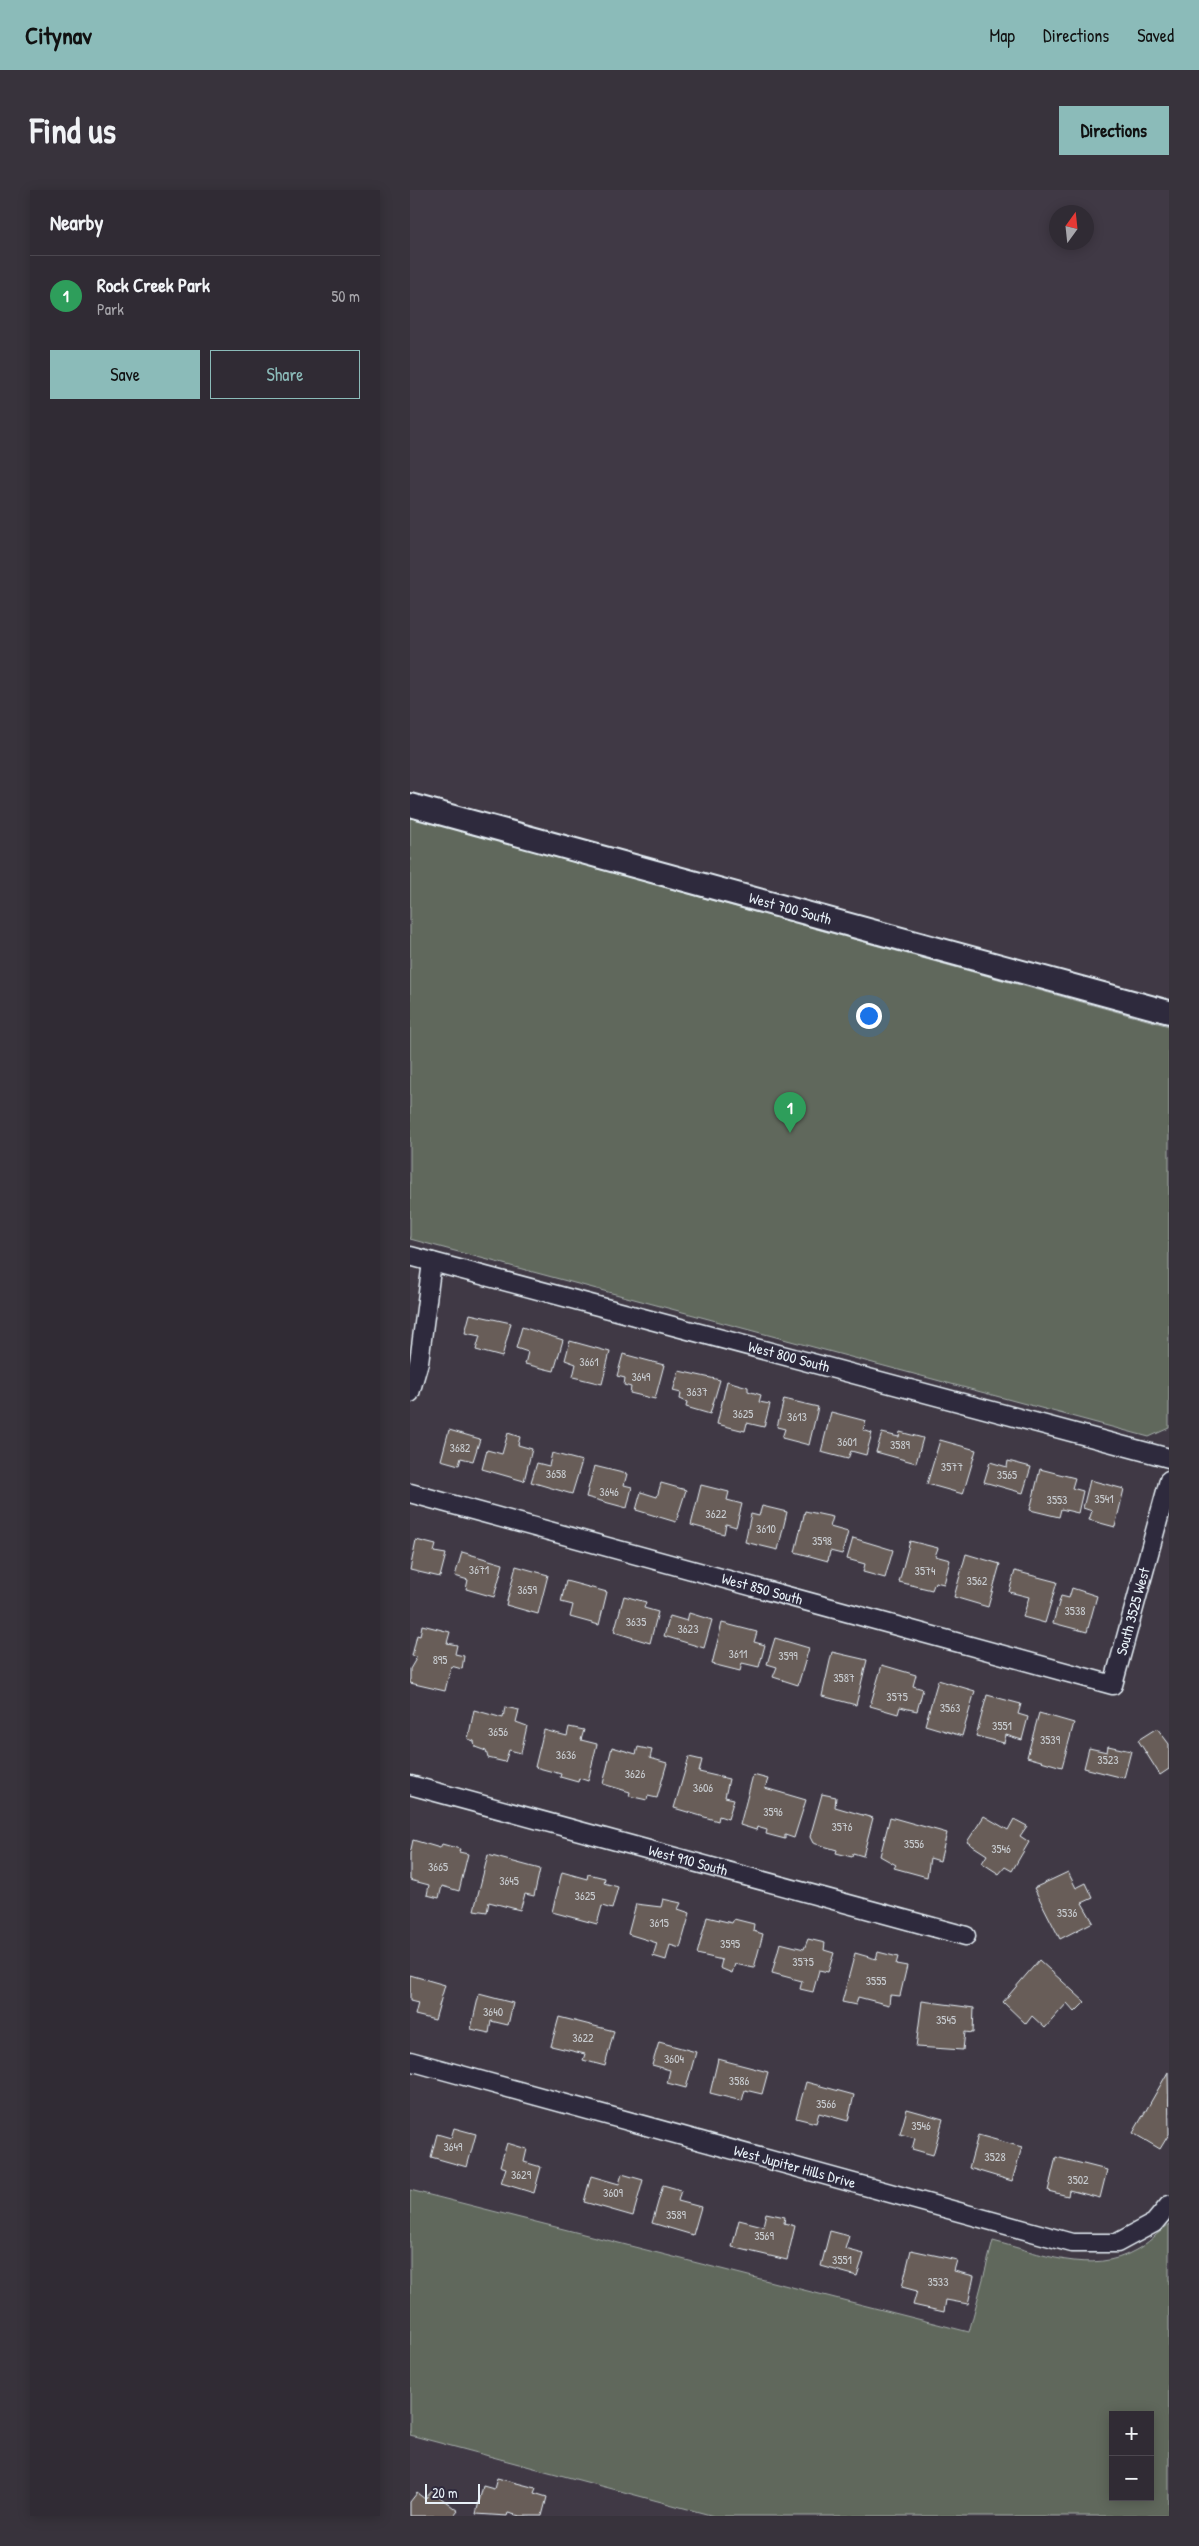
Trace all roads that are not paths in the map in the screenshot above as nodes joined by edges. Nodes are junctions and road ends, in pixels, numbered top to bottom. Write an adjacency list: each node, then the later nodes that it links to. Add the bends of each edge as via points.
1 (410, 805): 2 (street, West 700 South)
2 (1169, 1012)
3 (410, 1256): 4 (street, West 800 South)
4 (432, 1262): 5 (street, via 419,1362); 6 (street, West 800 South)
5 (410, 1393)
6 (1169, 1458)
7 (1169, 1480): 9 (street, South 3525 West)
8 (410, 1493): 9 (street, West 850 South)
9 (1113, 1685)
10 (410, 1785): 11 (street, West 910 South)
11 (966, 1936)
12 (410, 2062): 13 (street, West Jupiter Hills Drive, via 1072,2243 1117,2243 1154,2223)
13 (1169, 2205)

